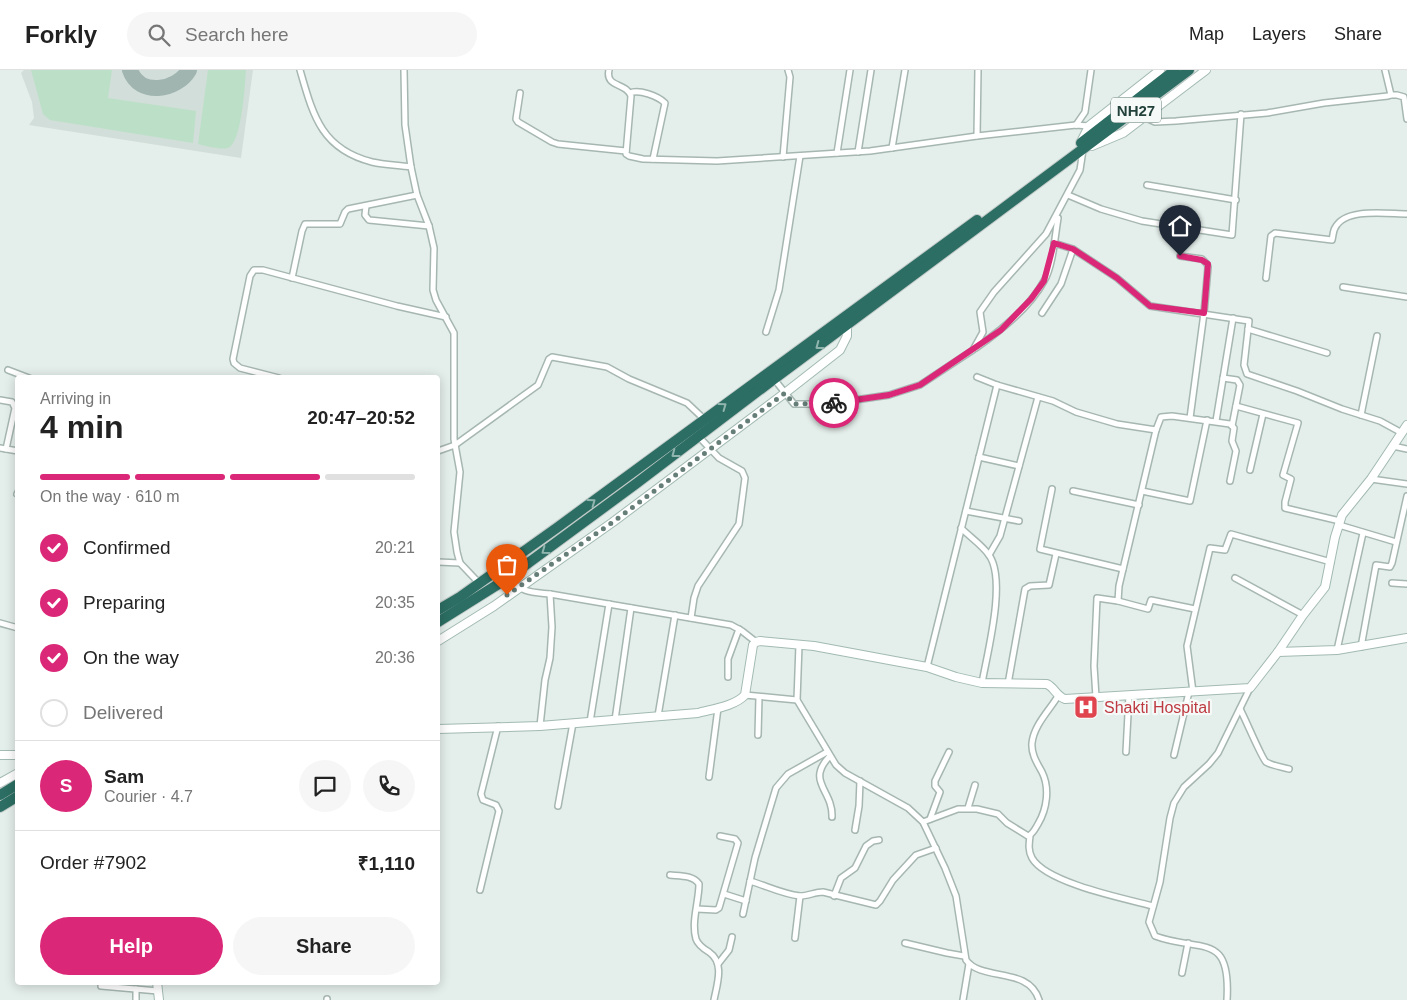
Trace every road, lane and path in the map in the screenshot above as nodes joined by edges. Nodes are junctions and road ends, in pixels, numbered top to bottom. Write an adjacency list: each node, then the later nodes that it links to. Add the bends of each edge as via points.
1 (300, 70): 32 (street, via 319,125 332,143 372,162)
2 (404, 70): 32 (street, via 404,110)
3 (609, 70): 16 (street, via 610,81)
4 (788, 70): 30 (street)
5 (850, 70): 28 (street)
6 (871, 70): 27 (street)
7 (905, 70): 25 (street)
8 (978, 70): 23 (street)
9 (1091, 70): 21 (street, via 1085,112)
10 (1160, 70): 22 (street)
11 (1175, 70): 24 (highway, NH27)
12 (1189, 70): 24 (highway, NH27)
13 (1206, 70): 19 (street)
14 (1386, 70): 17 (street)
15 (520, 93): 26 (street, via 516,119 552,142)
16 (630, 93): 26 (street); 31 (street, via 638,91 665,103)
17 (1391, 95): 18 (street); 20 (street, via 1404,97)
18 (1241, 114): 19 (street, via 1155,122); 36 (street)
19 (1144, 117): 24 (street, via 1123,133)
20 (1407, 119)
21 (1076, 125): 22 (street); 23 (street)
22 (1089, 126): 24 (street)
23 (977, 136): 25 (street)
24 (1081, 146): 35 (street, via 1080,170); 52 (highway, NH27); 72 (highway, NH27, one-way to 24)
25 (892, 148): 27 (street)
26 (626, 151): 31 (street, via 629,156)
27 (858, 152): 28 (street)
28 (837, 153): 29 (street)
29 (800, 156): 30 (street); 54 (street, via 778,290)
30 (783, 157): 31 (street, via 717,161)
31 (653, 159)
32 (411, 167): 34 (street)
33 (1147, 185): 36 (street)
34 (417, 195): 37 (street); 40 (street)
35 (1068, 195): 36 (street, via 1142,221 1232,235); 38 (street)
36 (1236, 200)
37 (366, 206): 40 (street, via 365,215 369,220); 44 (street, via 345,212 340,224 305,224)
38 (1058, 214): 41 (street); 56 (street, via 1046,234 980,312 983,332)
39 (1407, 214): 45 (street, via 1356,213 1342,219 1335,227 1332,240 1275,233 1271,236)
40 (429, 226): 50 (street, via 434,248 433,290)
41 (1054, 243): 42 (street); 56 (street, via 1044,281 1031,299 1001,330)
42 (1073, 249): 48 (street, via 1061,284); 49 (street, via 1117,278 1150,306)
43 (1180, 256): 49 (street, via 1208,264)
44 (292, 278): 50 (street); 60 (street, via 257,269 251,272 233,359 236,366)
45 (1266, 278)
46 (1343, 287): 47 (street)
47 (1407, 297)
48 (1042, 313)
49 (1204, 313): 51 (street); 71 (street)
50 (446, 317): 80 (street, via 454,332)
51 (1233, 318): 53 (street, via 1249,320); 62 (street)
52 (847, 325): 63 (highway, NH27, one-way to 63); 65 (street, via 847,336 840,350)
53 (1248, 329): 57 (street); 70 (street, via 1244,365 1247,374)
54 (766, 332)
55 (1377, 336): 70 (street)
56 (973, 350): 65 (street, via 920,385 889,395 828,404 794,404)
57 (1326, 353)
58 (8, 370): 59 (street)
59 (21, 375)
60 (268, 375)
61 (977, 377): 64 (street)
62 (1223, 378): 68 (street, via 1237,380 1240,385); 74 (street)
63 (774, 379): 65 (street); 79 (highway, NH27)
64 (997, 385): 66 (street); 86 (street)
65 (785, 393): 83 (street)
66 (1038, 397): 77 (street, via 1117,424); 87 (street)
67 (0, 400): 82 (street, via 12,402 15,408)
68 (1236, 406): 69 (street); 76 (street)
69 (1263, 414): 88 (street); 100 (street, via 1298,423 1283,475 1291,479 1285,508)
70 (1361, 415): 78 (street)
71 (1190, 418): 73 (street); 77 (street, via 1160,417)
72 (704, 419): 80 (street, via 687,403 607,367 552,357 538,385); 112 (highway, NH27, one-way to 72)
73 (1207, 420): 74 (street); 93 (street, via 1190,501)
74 (1216, 421): 76 (street)
75 (1407, 425): 78 (street)
76 (1232, 426): 90 (street, via 1236,451)
77 (1156, 430): 93 (street)
78 (1402, 433): 81 (street)
79 (699, 436): 83 (street); 110 (highway, NH27, one-way to 110)
80 (455, 446): 85 (street); 108 (street, via 460,472 454,532)
81 (1394, 446): 84 (street); 89 (street)
82 (3, 448)
83 (711, 449): 115 (street); 125 (street, via 719,458 742,471 745,478 739,524 698,586)
84 (1407, 449)
85 (440, 450)
86 (979, 457): 87 (street); 97 (street)
87 (1019, 466): 98 (street)
88 (1250, 470)
89 (1371, 479): 91 (street); 100 (street)
90 (1230, 481)
91 (1407, 484)
92 (1052, 489): 104 (street, via 1040,549)
93 (1142, 491): 96 (street)
94 (1073, 492): 96 (street)
95 (1407, 496): 103 (street)
96 (1139, 504): 109 (street)
97 (966, 511): 98 (street); 101 (street)
98 (1005, 519): 99 (street); 105 (street)
99 (1020, 522)
100 (1339, 523): 102 (street); 107 (street)
101 (961, 528): 105 (street); 137 (street)
102 (1364, 533): 103 (street); 135 (street)
103 (1396, 542): 134 (street, via 1390,567 1376,565)
104 (1056, 554): 109 (street); 140 (street, via 1049,585 1026,589)
105 (989, 555): 139 (street, via 994,564 996,601)
106 (440, 562): 108 (street)
107 (1331, 562): 121 (street, via 1231,534 1225,550 1210,548); 124 (street, via 1326,587)
108 (460, 563): 112 (street)
109 (1123, 569): 118 (street)
110 (508, 578): 115 (street); 116 (highway, NH27)
111 (1235, 578): 124 (street)
112 (480, 583): 116 (street); 122 (highway, NH27)
113 (1392, 583): 114 (street)
114 (1407, 584)
115 (518, 588): 117 (street); 131 (street)
116 (488, 591): 126 (highway, NH27)
117 (550, 594): 119 (street); 156 (street, via 552,635)
118 (1118, 601): 121 (street, via 1148,609 1151,600); 147 (street, via 1097,598)
119 (609, 604): 120 (street); 153 (street)
120 (631, 608): 123 (street); 152 (street)
121 (1195, 608): 142 (street, via 1187,646)
122 (440, 609)
123 (675, 615): 125 (street); 151 (street)
124 (1303, 615): 136 (street)
125 (691, 618): 129 (street)
126 (440, 621)
127 (0, 623): 128 (street)
128 (15, 628)
129 (739, 629): 132 (street); 138 (street, via 728,659)
130 (1407, 638): 134 (street)
131 (440, 640)
132 (756, 642): 133 (street); 143 (street, via 752,648)
133 (799, 645): 137 (street); 148 (street)
134 (1361, 646): 135 (street)
135 (1337, 650): 136 (street)
136 (1278, 652): 141 (street)
137 (927, 667): 139 (street)
138 (728, 677)
139 (982, 683): 140 (street)
140 (1008, 684): 145 (street, via 1047,684)
141 (1250, 688): 142 (street); 150 (street)
142 (1191, 692): 144 (street); 164 (street)
143 (745, 695): 146 (street); 149 (street)
144 (1130, 695): 147 (street); 160 (street)
145 (1058, 696): 147 (street, via 1065,699); 182 (street, via 1033,738 1032,749 1045,779 1047,798 1040,820)
146 (759, 697): 148 (street); 158 (street)
147 (1096, 697)
148 (797, 700): 163 (street)
149 (718, 708): 151 (street); 167 (street)
150 (1240, 709): 165 (street, via 1261,757); 192 (street, via 1214,759 1184,787 1174,803)
151 (658, 716): 152 (street)
152 (615, 720): 153 (street)
153 (590, 722): 154 (street)
154 (573, 723): 156 (street); 174 (street)
155 (498, 726): 156 (street); 157 (street); 187 (street, via 480,794 499,811)
156 (540, 726)
157 (440, 729)
158 (758, 735)
159 (949, 752): 178 (street, via 935,781 940,792)
160 (1126, 752)
161 (0, 755): 162 (street)
162 (15, 755)
163 (828, 755): 168 (street, via 840,769); 177 (street, via 819,779 831,805); 186 (street, via 788,774 776,788)
164 (1174, 755)
165 (1289, 769)
166 (15, 775): 169 (street)
167 (709, 777)
168 (860, 781): 179 (street, via 908,808); 180 (street)
169 (0, 784)
170 (975, 785): 176 (street)
171 (15, 786): 172 (highway)
172 (0, 795)
173 (15, 798): 175 (highway)
174 (558, 806)
175 (0, 807)
176 (968, 808): 178 (street); 182 (street, via 998,814 1006,823)
177 (832, 817)
178 (930, 819): 179 (street)
179 (923, 822): 184 (street)
180 (855, 830)
181 (720, 836): 188 (street, via 735,839 738,843)
182 (1030, 836): 192 (street, via 1030,852 1042,869 1068,882)
183 (879, 840): 190 (street, via 866,846 855,868 842,878)
184 (936, 848): 190 (street, via 916,855 893,880 879,904); 199 (street, via 956,896)
185 (670, 875): 193 (street, via 698,881)
186 (750, 881): 189 (street); 191 (street)
187 (480, 890)
188 (724, 894): 191 (street); 193 (street, via 718,910)
189 (800, 896): 190 (street, via 816,892); 196 (street)
190 (834, 896)
191 (746, 901): 194 (street)
192 (1153, 906): 198 (street, via 1149,922 1153,934)
193 (697, 909): 200 (street, via 696,938)
194 (743, 914)
195 (732, 937): 200 (street, via 729,950)
196 (795, 938)
197 (905, 943): 199 (street)
198 (1188, 943): 202 (street); 211 (street, via 1216,951 1222,956)
199 (964, 956): 201 (street)
200 (718, 964): 208 (street)
201 (968, 964): 209 (street); 210 (street, via 1026,982 1032,986)
202 (1182, 973)
203 (102, 986): 205 (street)
204 (158, 987): 205 (street); 207 (street)
205 (136, 989): 206 (street)
206 (136, 1000)
207 (159, 1000)
208 (714, 1000)
209 (963, 1000)
210 (1039, 1000)
211 (1227, 1000)

